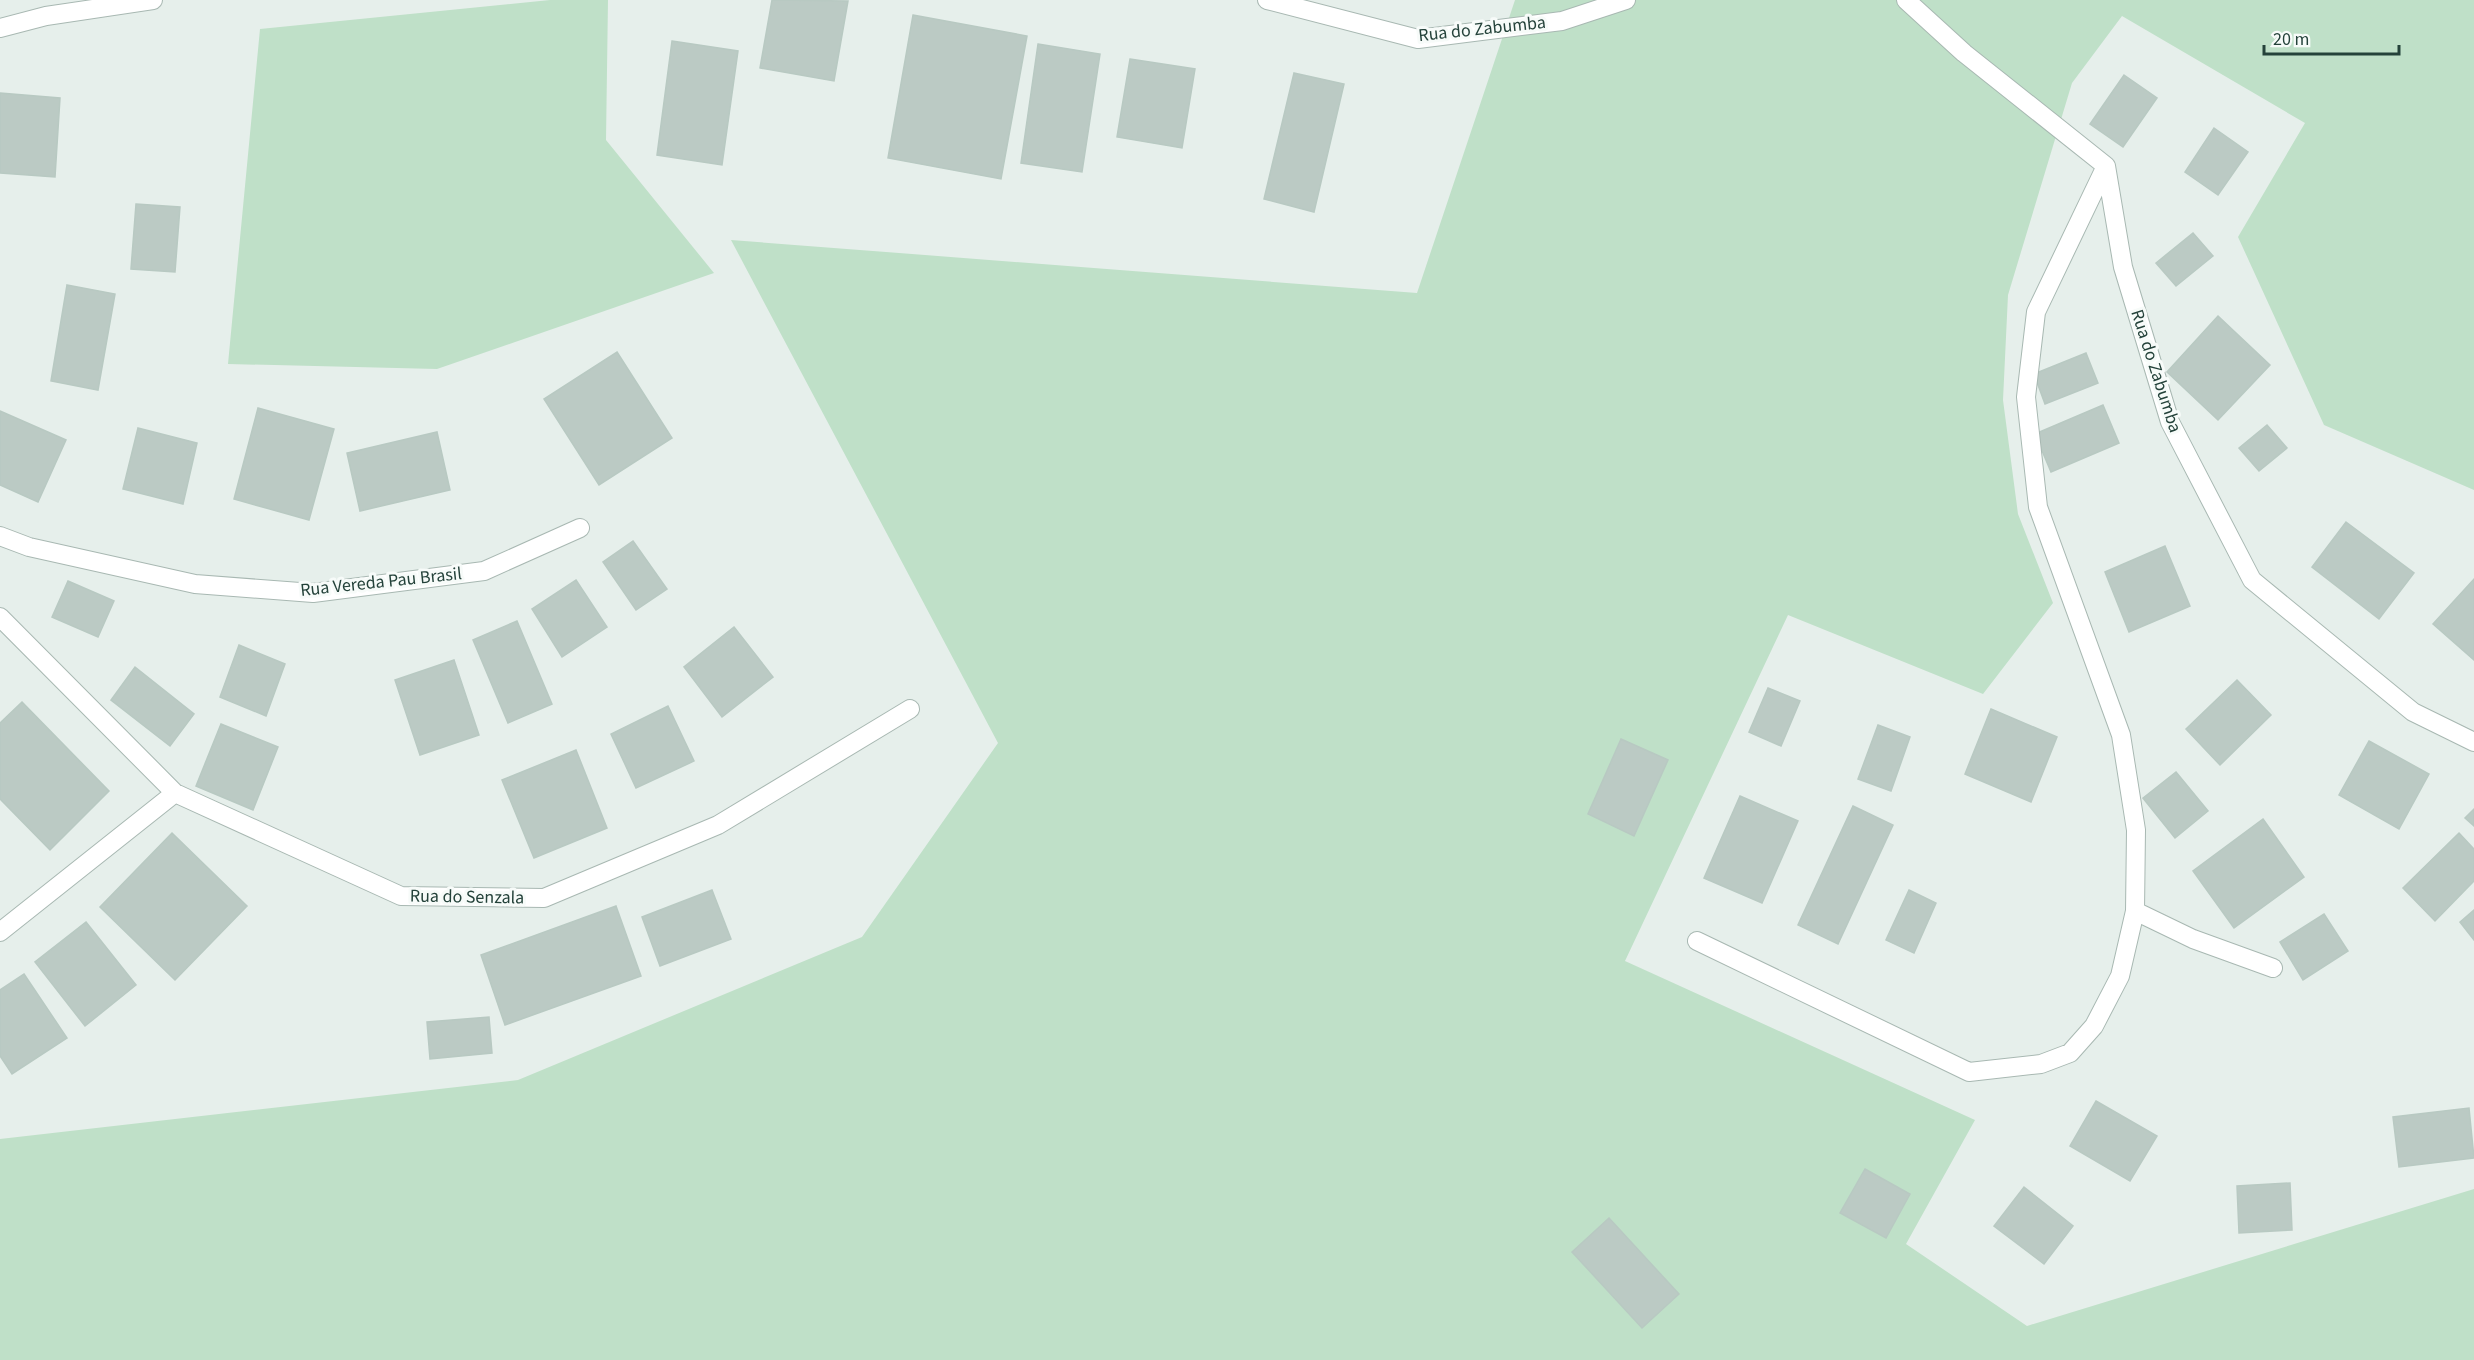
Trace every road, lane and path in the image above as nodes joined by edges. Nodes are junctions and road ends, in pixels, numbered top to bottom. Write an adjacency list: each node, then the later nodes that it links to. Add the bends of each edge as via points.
1 (153, 0): 5 (street, via 46,16)
2 (1267, 0): 3 (street, Rua do Zabumba, via 1418,39 1562,21)
3 (1626, 0)
4 (1906, 0): 6 (street, via 1964,53)
5 (0, 28)
6 (2106, 166): 11 (street, Rua do Zabumba, via 2123,267 2170,422 2252,580 2413,712); 13 (street, via 2036,312 2026,397 2038,507 2121,735 2136,830)
7 (580, 528): 8 (street, Rua Vereda Pau Brasil, via 484,571 313,593 195,584 28,547)
8 (0, 536)
9 (0, 617): 12 (street, Rua do Senzala)
10 (910, 709): 12 (street, Rua do Senzala, via 718,825 544,898 401,896)
11 (2474, 742)
12 (175, 793): 14 (street)
13 (2135, 911): 15 (street, via 2120,976 2094,1026 2070,1053 2041,1064 1969,1072); 16 (street, via 2193,939)
14 (0, 932)
15 (1697, 941)
16 (2273, 968)

